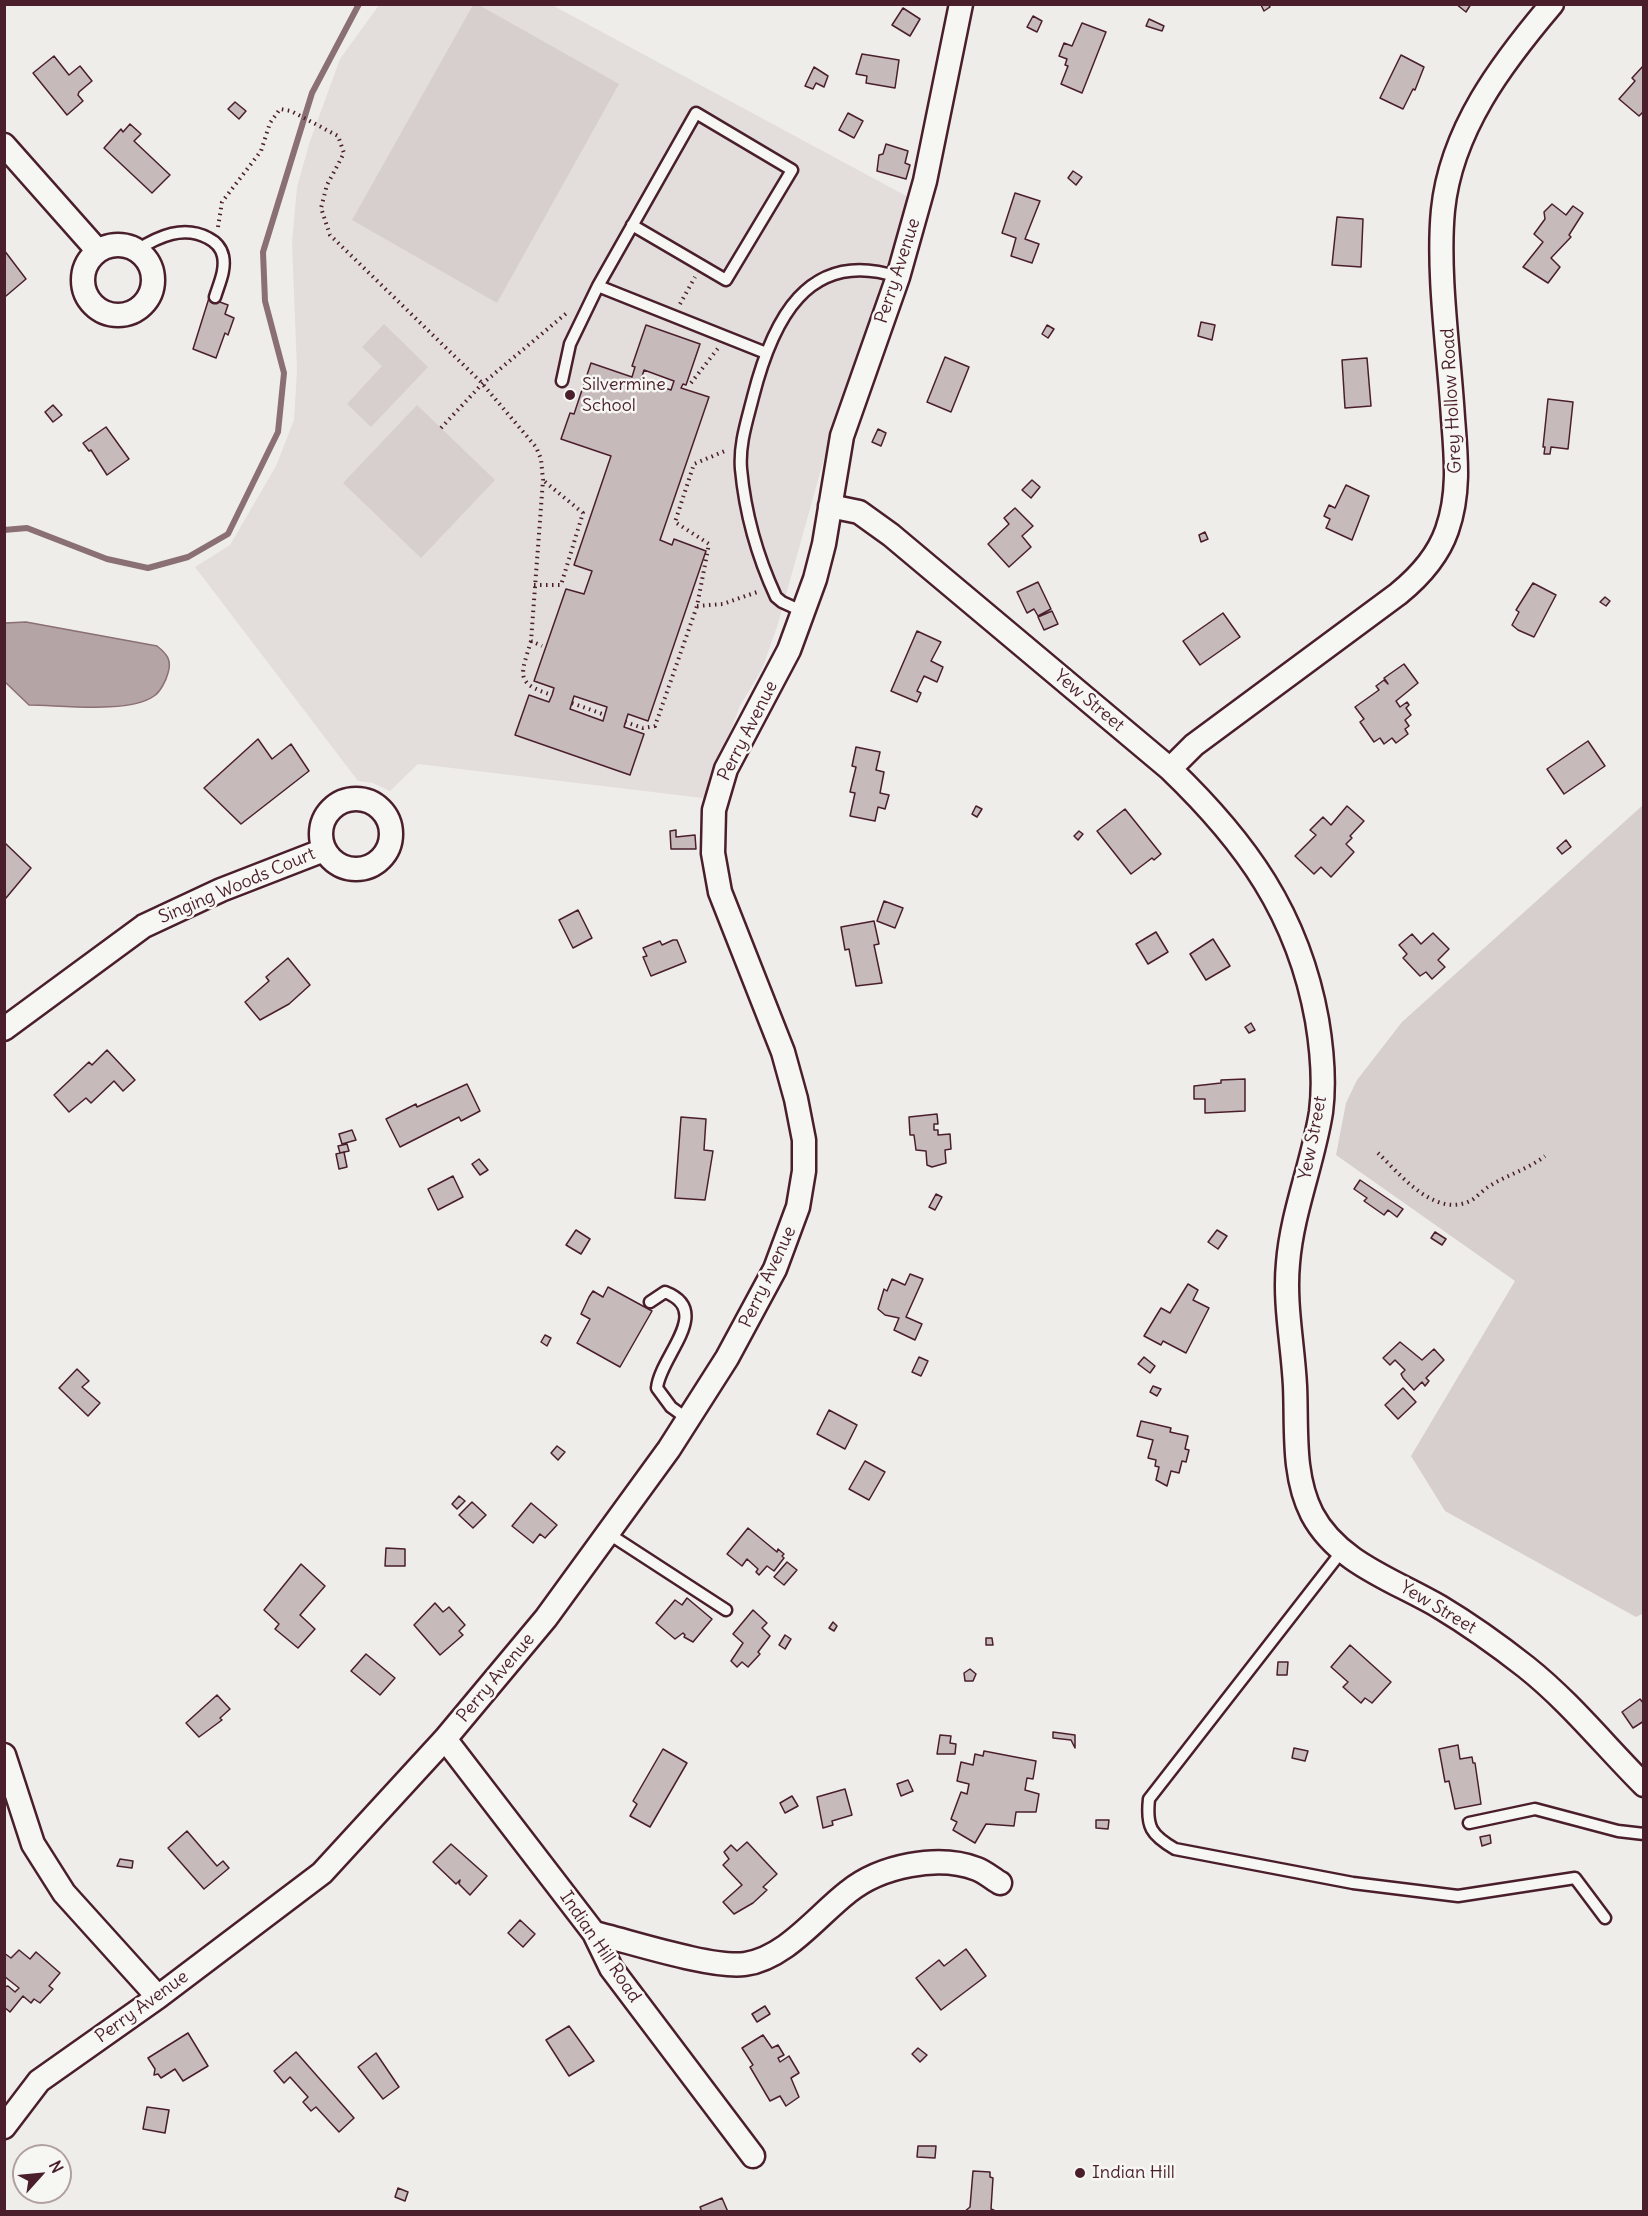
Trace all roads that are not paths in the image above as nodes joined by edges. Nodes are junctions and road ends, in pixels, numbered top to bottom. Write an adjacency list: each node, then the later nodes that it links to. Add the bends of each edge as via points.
1 (961, 4): 7 (street, Perry Avenue, via 936,133)
2 (1552, 4): 14 (street, Grey Hollow Road, via 1494,78 1460,146 1448,185 1443,209 1443,274 1457,478 1447,530 1437,552 1398,594 1194,746)
3 (4, 145): 6 (street)
4 (632, 225): 4 (lane, via 726,280 792,170 696,113); 8 (lane)
5 (137, 250): 6 (street, via 117,244); 6 (street, via 146,258 154,280 145,303 125,315 102,311 86,294 84,270); 9 (lane, via 157,238 177,233 193,233 215,242 224,256 224,270)
6 (98, 251)
7 (898, 277): 10 (lane, via 854,269 819,280 790,309); 12 (street, Perry Avenue, via 842,436)
8 (598, 286): 10 (lane); 11 (lane, via 570,344)
9 (215, 297)
10 (766, 353): 13 (lane, via 741,444 745,497 770,585 782,602)
11 (562, 381)
12 (830, 506): 13 (street, Perry Avenue, via 825,544); 14 (street, Yew Street, via 859,512 891,535)
13 (804, 612): 18 (street, Perry Avenue, via 780,668 726,770 717,796 712,838 720,892 776,1032 792,1083 804,1140 803,1183 795,1219 776,1269)
14 (1170, 769): 20 (street, Yew Street, via 1212,812 1263,876 1293,932 1310,986 1322,1057 1322,1093 1289,1250 1287,1291 1300,1476 1312,1514)
15 (324, 850): 16 (street, Singing Woods Court, via 221,890 144,926)
16 (4, 1029)
17 (650, 1302): 18 (lane, via 665,1292 682,1301 686,1311 683,1331 660,1372 657,1388 671,1407)
18 (689, 1420): 19 (street, Perry Avenue)
19 (609, 1534): 21 (lane); 22 (street, Perry Avenue, via 546,1618)
20 (1342, 1551): 24 (street, Yew Street, via 1456,1617 1516,1659 1571,1707); 28 (lane, via 1149,1799 1147,1819 1157,1838 1175,1849 1353,1883 1458,1896 1575,1878)
21 (726, 1610)
22 (445, 1739): 29 (street, Indian Hill Road); 30 (street, Perry Avenue, via 322,1873)
23 (4, 1755): 30 (street, via 33,1844 64,1893)
24 (1644, 1785)
25 (1469, 1823): 26 (lane, via 1535,1809)
26 (1644, 1834)
27 (1000, 1884): 29 (street, via 978,1869 947,1862 916,1863 849,1890 773,1954 745,1964 719,1964)
28 (1605, 1918)
29 (594, 1933): 32 (street, Indian Hill Road, via 611,1968)
30 (158, 1996): 31 (street, Perry Avenue, via 39,2081)
31 (4, 2127)
32 (753, 2156)

